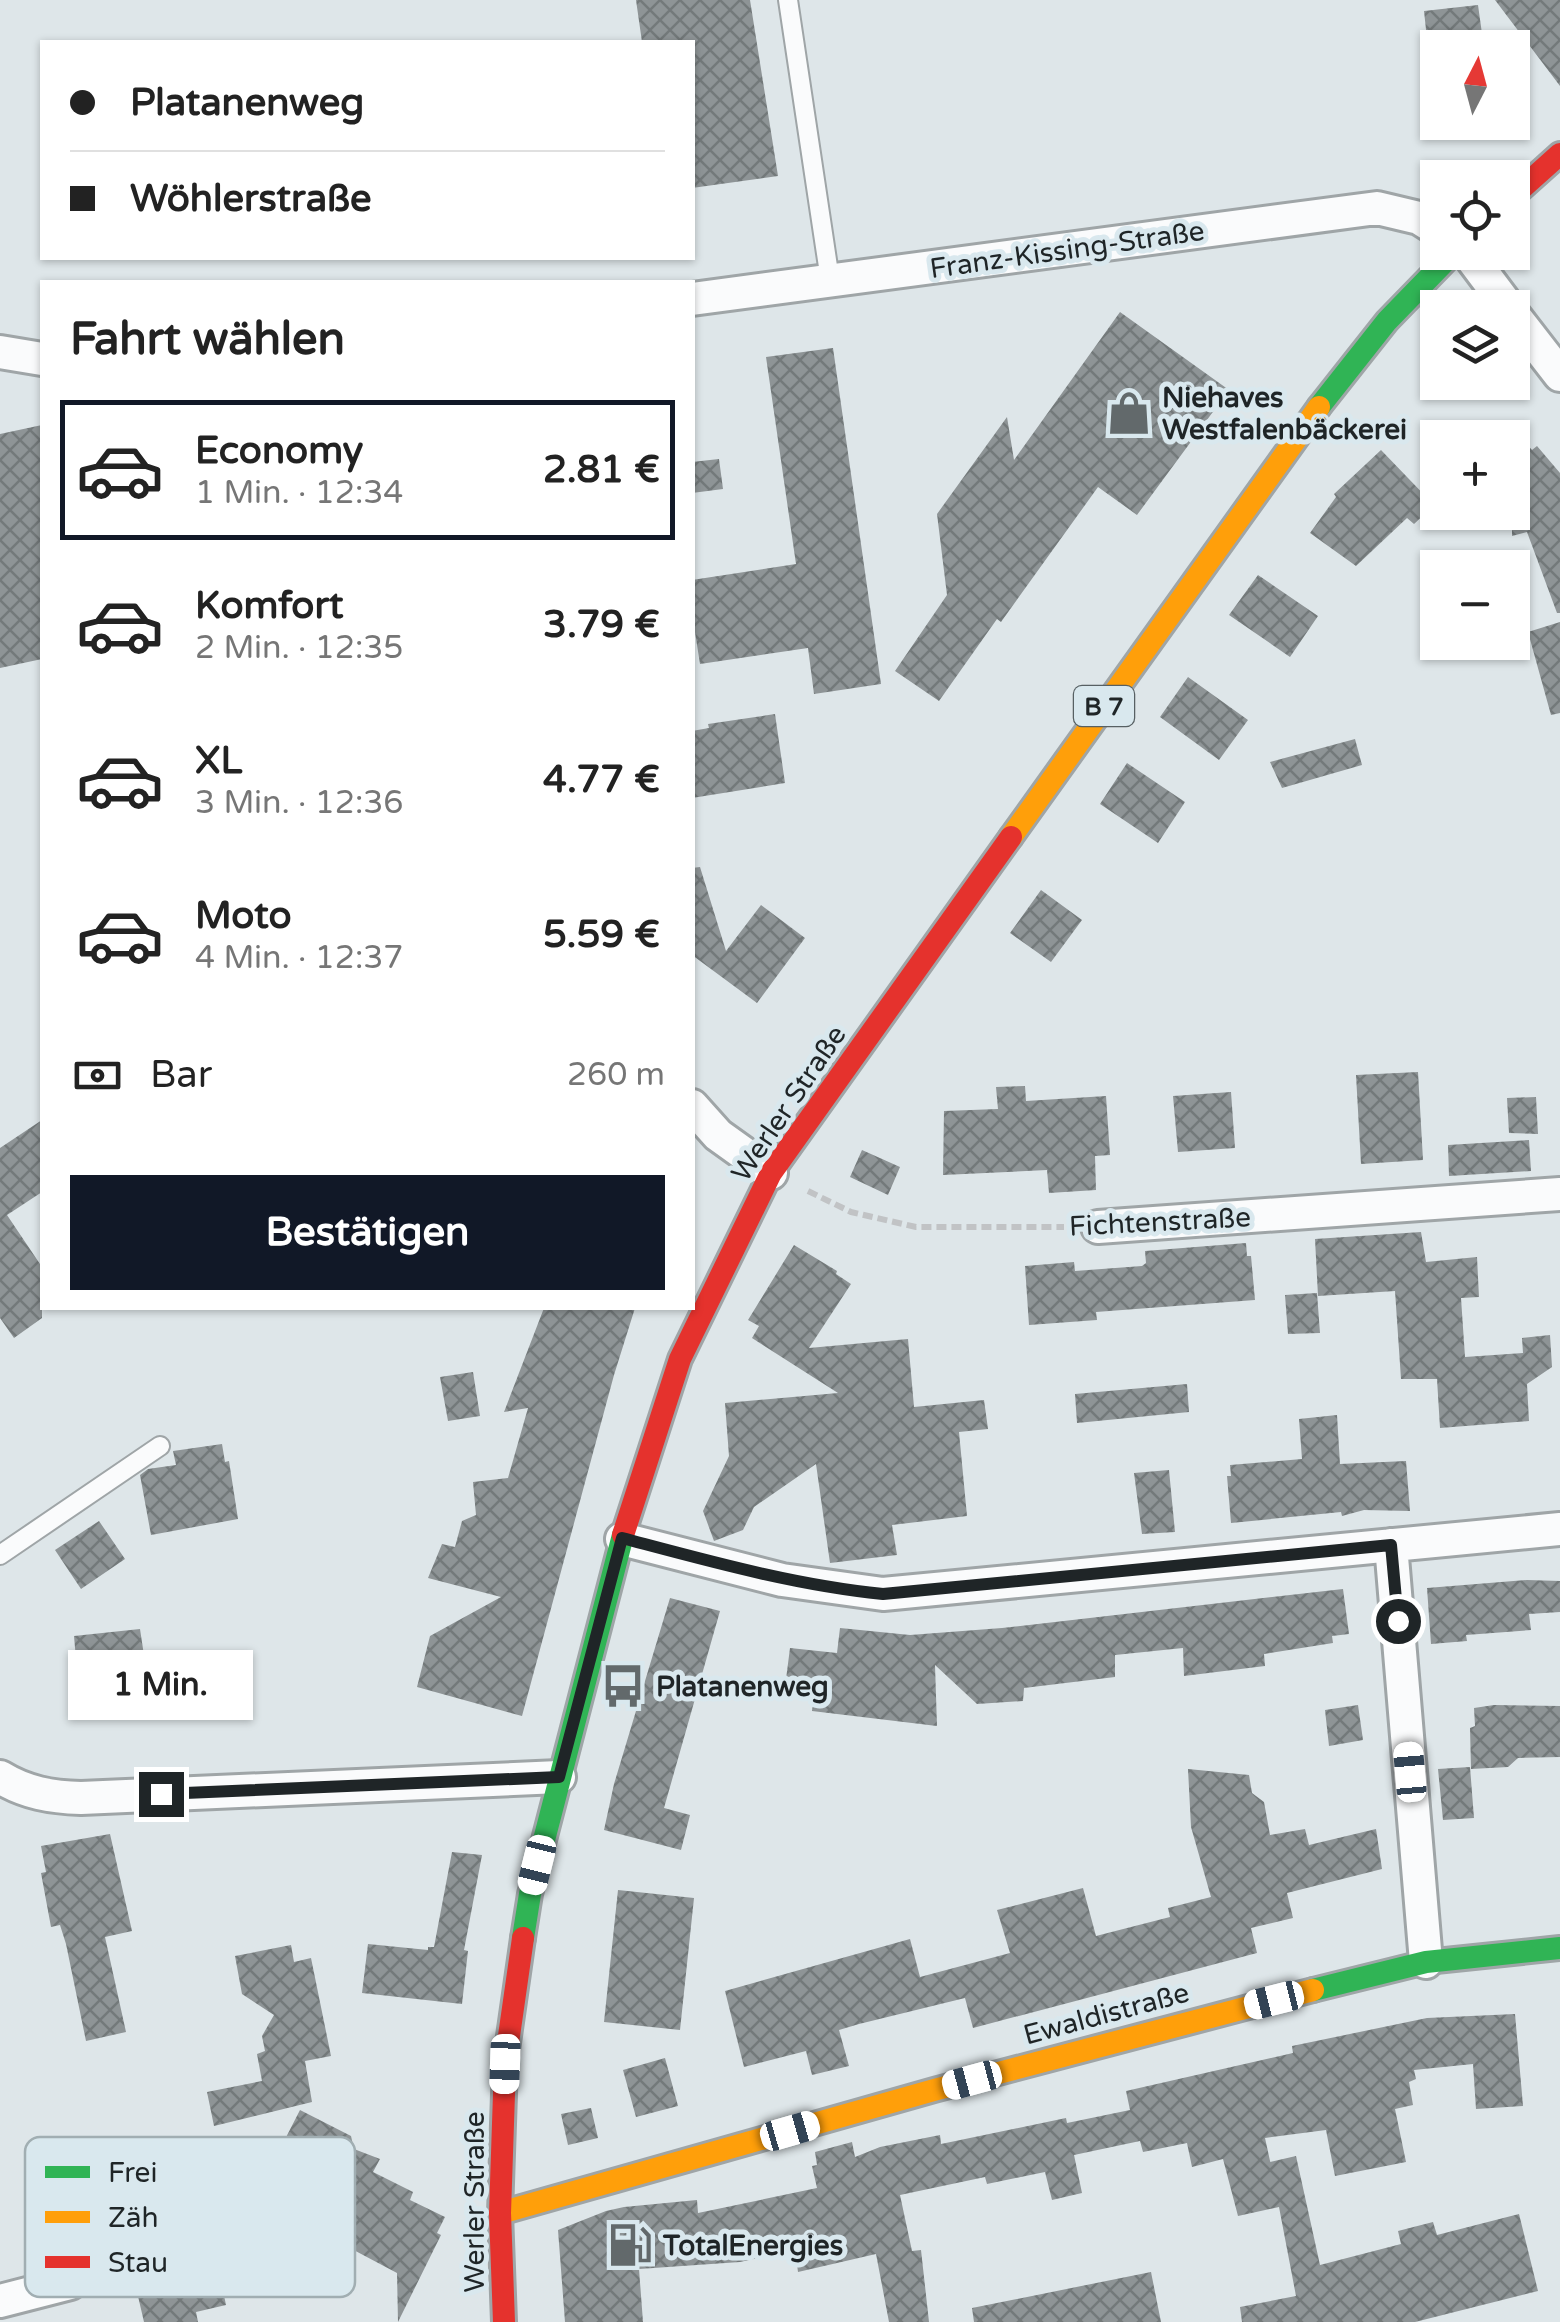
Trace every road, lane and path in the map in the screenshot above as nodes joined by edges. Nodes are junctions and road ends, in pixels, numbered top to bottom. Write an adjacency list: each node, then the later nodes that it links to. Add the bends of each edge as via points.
1 (788, 0): 6 (lane)
2 (1560, 154): 3 (main road)
3 (1530, 182)
4 (1420, 219): 6 (street, Franz-Kissing-Straße, via 1377,208)
5 (1437, 270): 13 (main road, Werler Straße / B 7, via 1305,425)
6 (830, 280): 7 (street, Franz-Kissing-Straße)
7 (695, 299)
8 (1530, 336): 11 (street)
9 (0, 352): 10 (street)
10 (40, 360)
11 (1560, 375)
12 (695, 1109): 13 (street)
13 (771, 1173): 15 (path, Fichtenstraße, via 851,1212 916,1227); 18 (main road, Werler Straße / B 7, via 680,1359)
14 (1560, 1194): 15 (street, Fichtenstraße)
15 (1098, 1227)
16 (160, 1446): 20 (lane)
17 (1560, 1529): 19 (street)
18 (622, 1538): 19 (street, via 782,1580 883,1594); 21 (main road, Werler Straße / B 7)
19 (1391, 1545): 24 (street)
20 (0, 1555)
21 (559, 1777): 22 (street, via 81,1798 22,1790); 25 (main road, Werler Straße / B 7, via 516,1972)
22 (0, 1778)
23 (1560, 1948): 24 (main road, Ewaldistraße)
24 (1426, 1962): 25 (main road, Ewaldistraße, via 934,2090)
25 (500, 2214): 28 (main road, Werler Straße / B 7)
26 (25, 2295): 27 (street)
27 (0, 2302)
28 (504, 2322)

